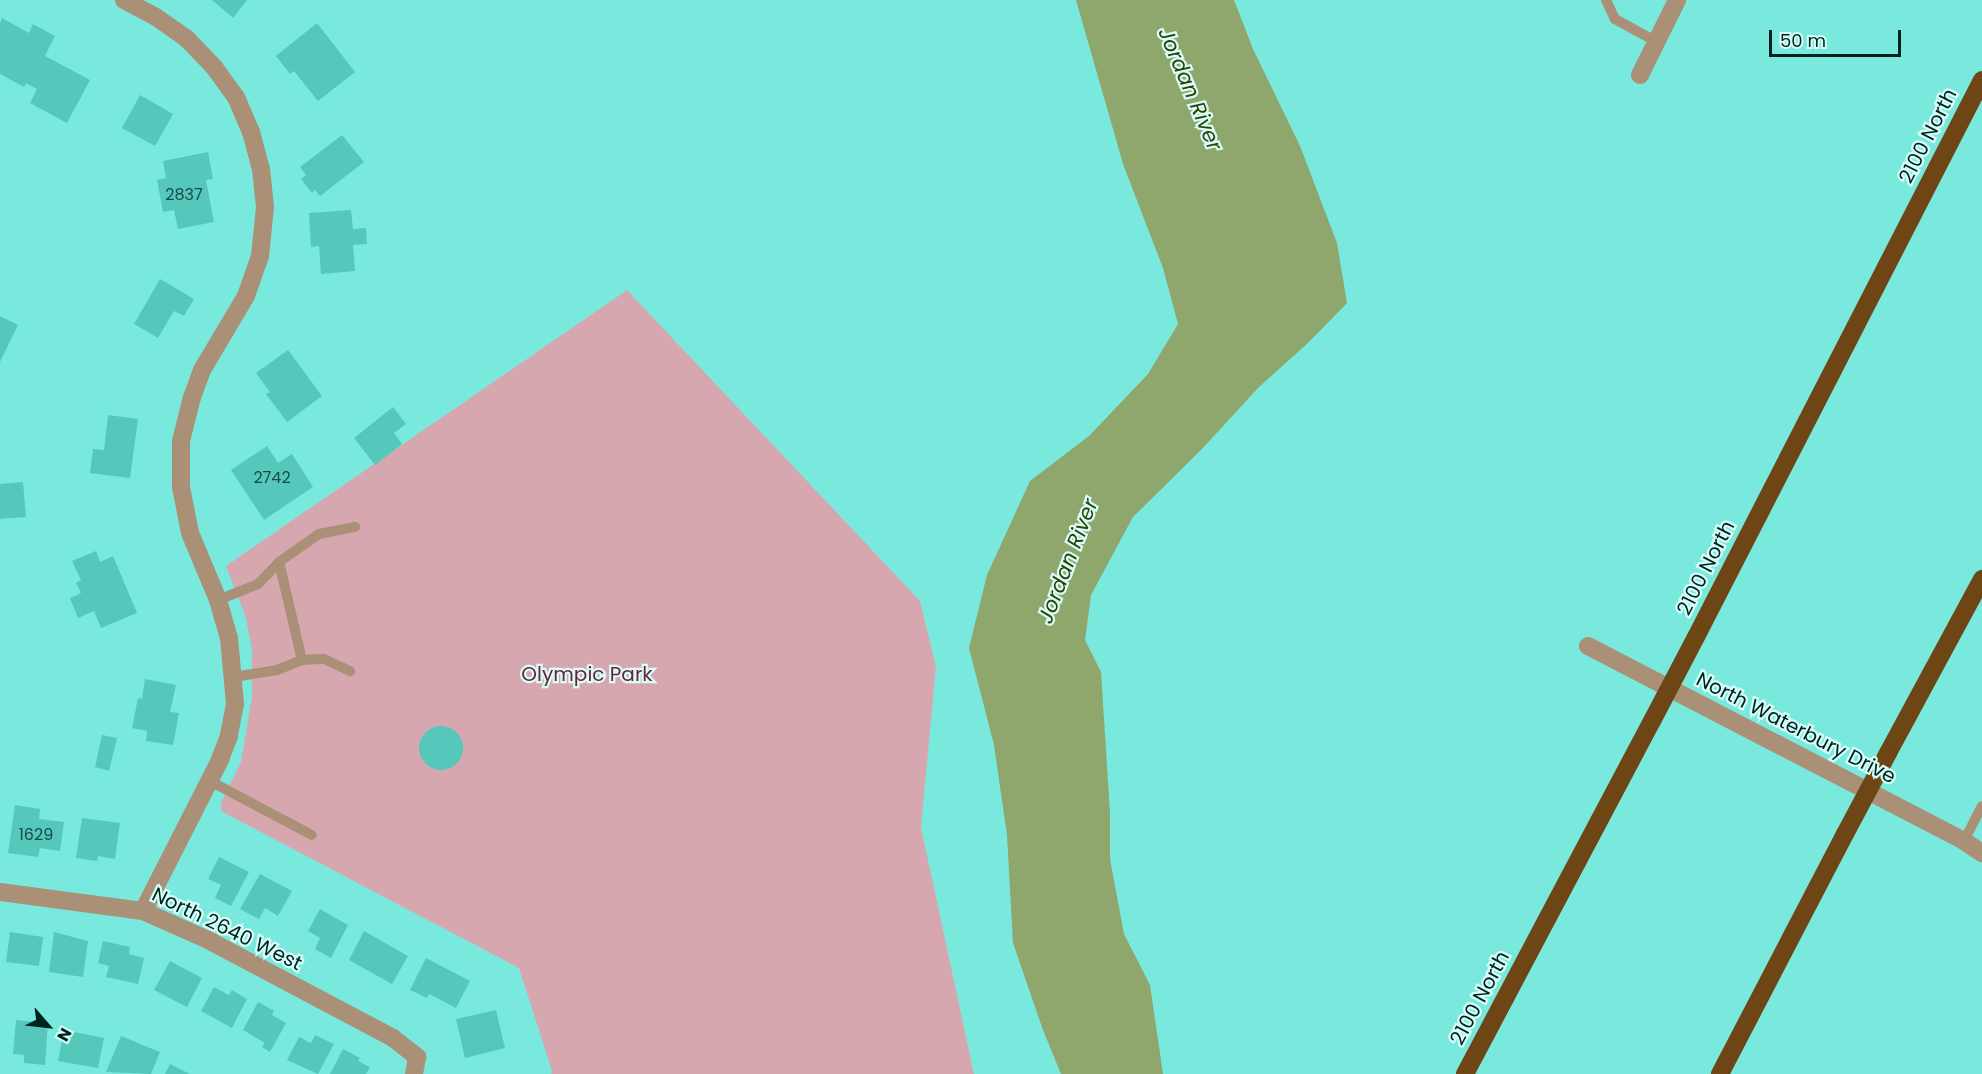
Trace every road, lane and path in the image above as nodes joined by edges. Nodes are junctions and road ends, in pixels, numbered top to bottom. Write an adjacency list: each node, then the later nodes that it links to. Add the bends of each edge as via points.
1 (124, 0): 10 (street, via 187,39 214,67 236,97 261,168 265,207 260,256 246,296 202,370 181,441 181,488 190,533)
2 (1606, 0): 4 (lane, via 1615,19)
3 (1677, 0): 4 (street)
4 (1655, 41): 5 (street)
5 (1640, 75)
6 (1982, 80): 23 (highway, 2100 North, bridge, via 1696,637)
7 (355, 527): 8 (lane, via 319,534)
8 (279, 562): 10 (lane, via 258,584); 12 (lane)
9 (1982, 579): 24 (highway, bridge)
10 (218, 600): 14 (street, via 229,638)
11 (1588, 646): 18 (street, North Waterbury Drive)
12 (302, 660): 13 (lane, via 324,659); 14 (lane, via 277,670)
13 (350, 671)
14 (234, 677): 15 (street, via 235,704 229,736)
15 (210, 781): 17 (lane); 21 (street)
16 (1982, 806): 18 (lane)
17 (312, 835)
18 (1964, 841): 19 (street, North Waterbury Drive)
19 (1982, 853)
20 (0, 892): 21 (street, North 2640 West)
21 (143, 911): 22 (street, North 2640 West, via 208,940 393,1038)
22 (416, 1065)
23 (1465, 1074)
24 (1720, 1074)

